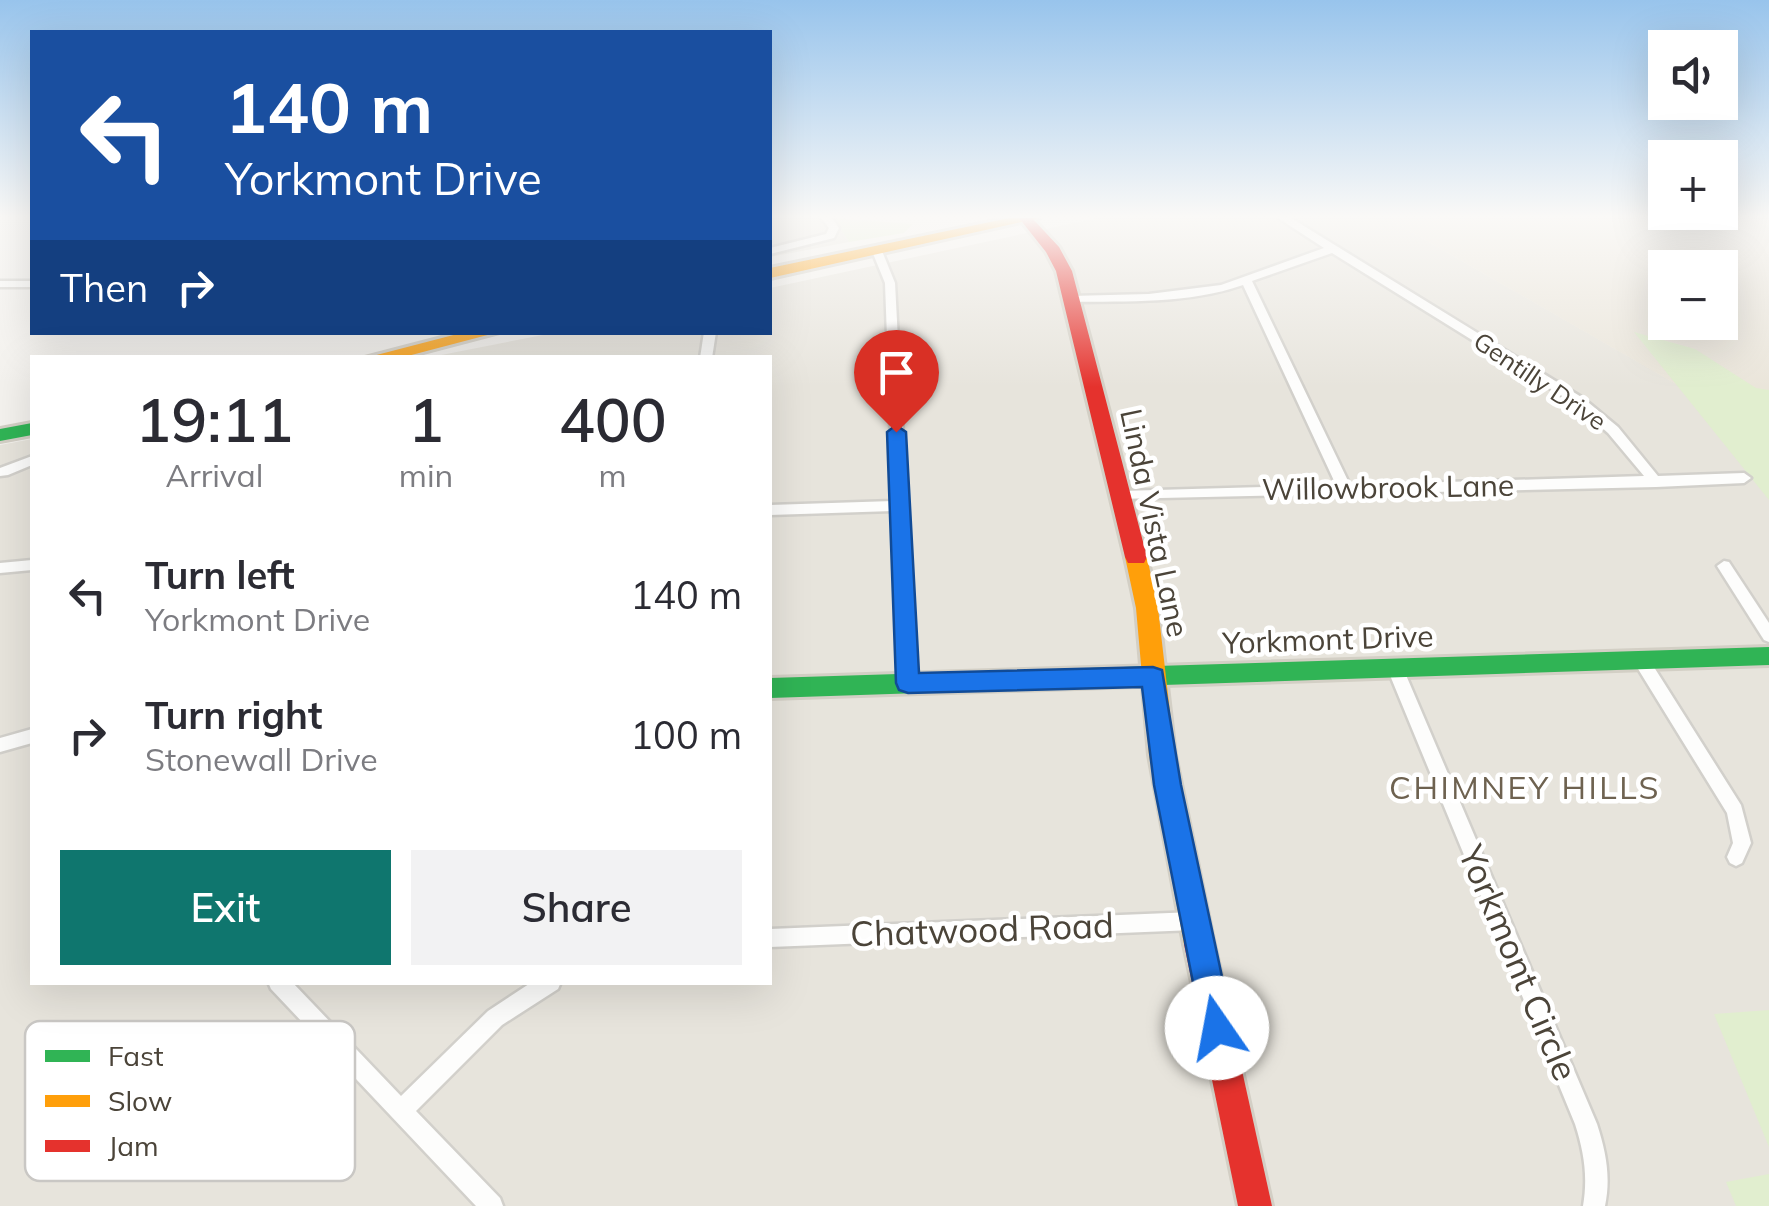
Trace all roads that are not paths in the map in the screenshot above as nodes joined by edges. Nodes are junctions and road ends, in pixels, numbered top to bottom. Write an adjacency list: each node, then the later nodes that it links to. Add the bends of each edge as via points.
1 (887, 274): 19 (street)
2 (1064, 274): 8 (street, Linda Vista Lane)
3 (1267, 274): 5 (street)
4 (1372, 274): 16 (street, Gentilly Drive, via 1579,400)
5 (1246, 282): 8 (street, via 1173,296); 17 (street)
6 (0, 284): 7 (street)
7 (30, 284)
8 (1072, 299): 18 (street, Linda Vista Lane)
9 (479, 335): 10 (street)
10 (389, 355)
11 (30, 429): 12 (street)
12 (0, 435)
13 (30, 461): 14 (street)
14 (3, 472)
15 (1744, 478): 16 (street)
16 (1656, 482): 17 (street, Willowbrook Lane)
17 (1345, 489): 18 (street, Willowbrook Lane)
18 (1121, 496): 28 (street, Linda Vista Lane, via 1146,600)
19 (900, 506): 20 (street); 29 (street)
20 (772, 510)
21 (30, 565): 23 (street)
22 (1724, 566): 24 (street)
23 (0, 568)
24 (1769, 636)
25 (1769, 656): 26 (street, Yorkmont Drive)
26 (1641, 660): 27 (street, Yorkmont Drive); 33 (street, via 1735,812 1742,843)
27 (1395, 668): 28 (street, Yorkmont Drive); 43 (street, Yorkmont Circle, via 1586,1124 1599,1184)
28 (1153, 676): 29 (street, Yorkmont Drive); 34 (street, Linda Vista Lane)
29 (908, 683): 30 (street, Yorkmont Drive)
30 (772, 688)
31 (30, 737): 32 (street)
32 (0, 746)
33 (1736, 858)
34 (1194, 922): 35 (street, Chatwood Road); 42 (street, Linda Vista Lane)
35 (772, 938)
36 (281, 985): 38 (street)
37 (546, 985): 40 (street, via 495,1018)
38 (315, 1021)
39 (355, 1064): 40 (street)
40 (400, 1112): 41 (street)
41 (492, 1206)
42 (1256, 1206)
43 (1594, 1206)

